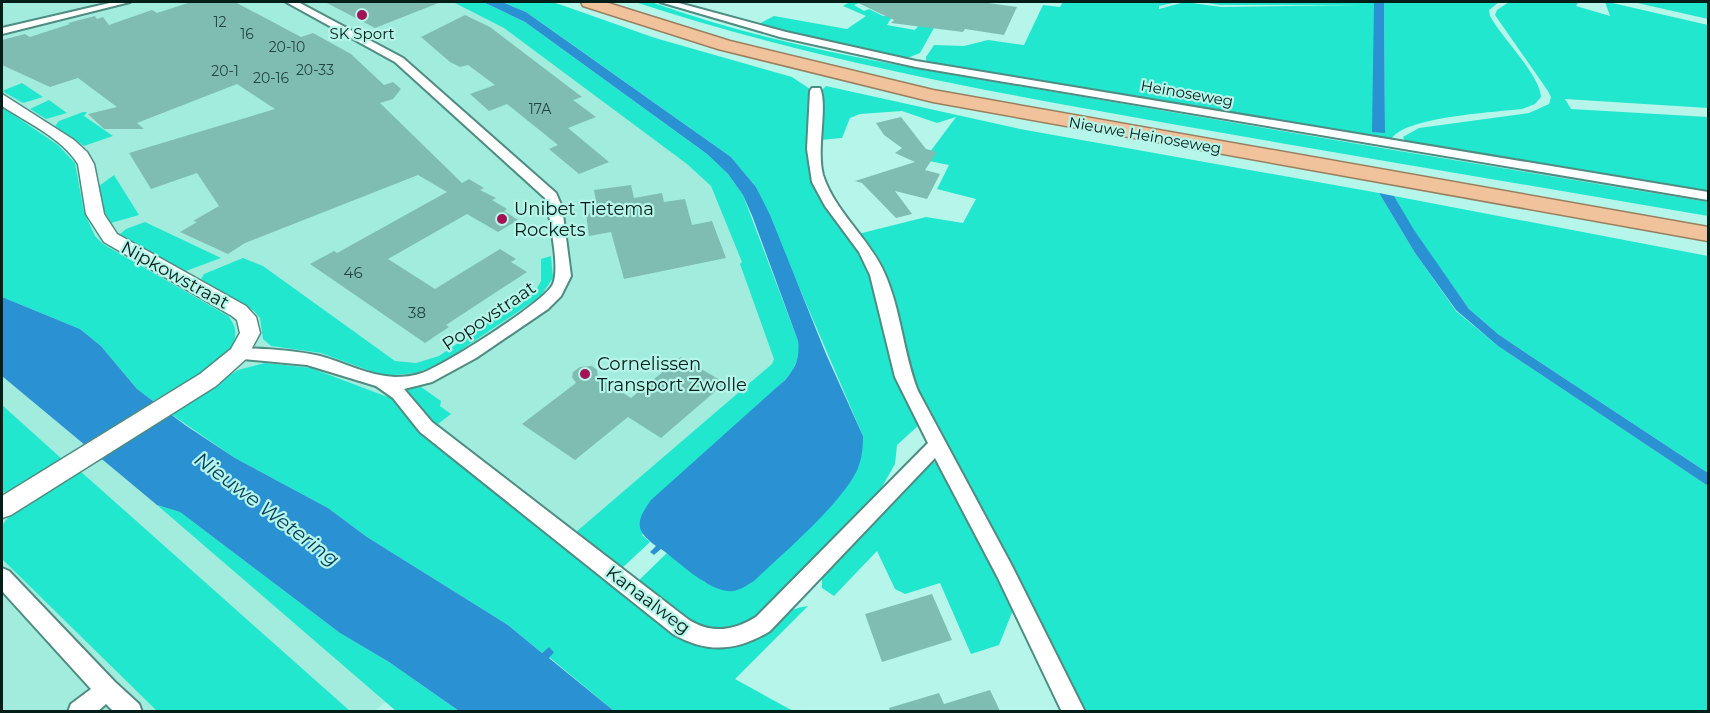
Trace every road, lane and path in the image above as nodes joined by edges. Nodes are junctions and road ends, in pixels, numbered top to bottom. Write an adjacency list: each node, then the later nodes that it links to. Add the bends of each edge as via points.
1 (125, 2): 6 (street)
2 (291, 2): 13 (street, Popovstraat, via 399,60 551,196 555,207 563,276 562,284 548,301 439,372 410,382)
3 (589, 2): 11 (highway, Nieuwe Heinoseweg, via 735,48 933,96)
4 (622, 2): 10 (highway, Nieuwe Heinoseweg, via 753,42 924,83)
5 (665, 2): 9 (street, Heinoseweg, via 793,38 916,64)
6 (2, 32)
7 (816, 91): 14 (street, via 813,150 819,181 878,274 901,373)
8 (2, 99): 12 (street, Nipkowstraat, via 81,156 95,214 110,238 246,317 250,333)
9 (1708, 196)
10 (1708, 220)
11 (1708, 234)
12 (239, 354): 13 (street, Popovstraat, via 305,358); 15 (street, Nipkowstraat, via 189,392)
13 (382, 382): 14 (street, Kanaalweg, via 399,394 426,427 690,634 715,640 740,637 763,624)
14 (937, 445): 20 (street)
15 (2, 508)
16 (2, 578): 17 (street)
17 (107, 690): 18 (street); 19 (street)
18 (79, 711)
19 (131, 711)
20 (1074, 711)

